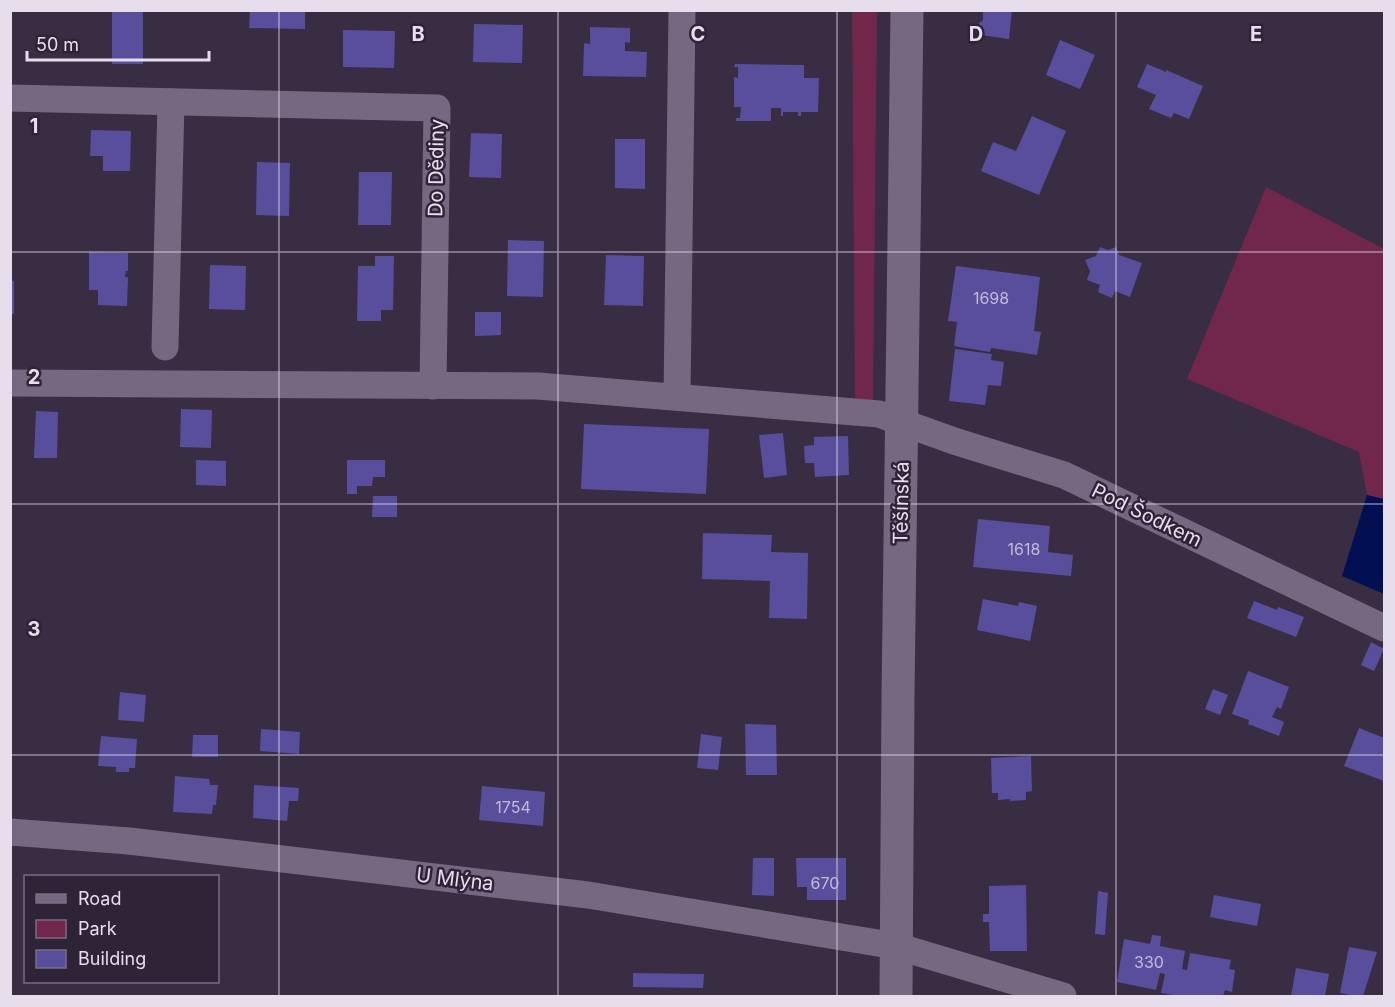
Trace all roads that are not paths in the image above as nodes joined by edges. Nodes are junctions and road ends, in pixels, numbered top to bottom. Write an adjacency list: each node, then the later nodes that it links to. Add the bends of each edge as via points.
1 (682, 10): 8 (street)
2 (907, 10): 9 (main road, Těšínská)
3 (10, 98): 4 (street, Do Dědiny)
4 (171, 102): 5 (street); 7 (street, Do Dědiny, via 437,108)
5 (165, 347)
6 (10, 382): 7 (street)
7 (433, 386): 8 (street, via 538,386)
8 (676, 397): 9 (street, via 864,412)
9 (902, 422): 10 (street, Pod Šodkem, via 1064,475); 12 (main road, Těšínská)
10 (1384, 628)
11 (10, 831): 12 (street, U Mlýna, via 129,841 588,895)
12 (896, 946): 13 (main road, Těšínská); 14 (street, U Mlýna)
13 (896, 996)
14 (1064, 996)

